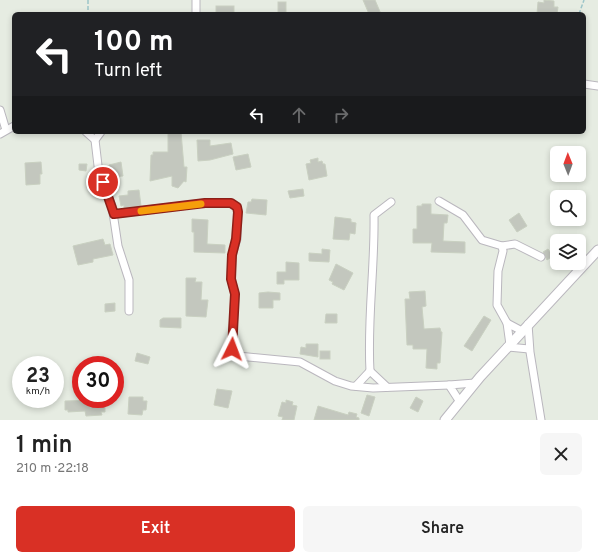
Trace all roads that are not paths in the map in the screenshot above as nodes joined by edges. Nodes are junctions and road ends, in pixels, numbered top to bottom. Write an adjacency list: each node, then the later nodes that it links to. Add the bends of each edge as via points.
1 (196, 0): 2 (street)
2 (196, 12)
3 (586, 84): 4 (street)
4 (598, 86)
5 (0, 110): 7 (street)
6 (12, 127): 7 (street)
7 (6, 130): 8 (street)
8 (0, 134)
9 (88, 134): 11 (street)
10 (100, 134): 11 (street)
11 (95, 140): 14 (street, via 99,174)
12 (439, 201): 15 (street, via 463,215 482,240)
13 (391, 202): 23 (street, via 374,215 375,256 369,342)
14 (114, 214): 18 (street, via 118,246 129,280); 26 (street, via 205,203 231,203 237,207 231,279 235,294 232,349 238,356 300,362 335,381)
15 (502, 246): 17 (street, via 515,244); 19 (street, via 497,305)
16 (598, 250): 20 (street)
17 (541, 257)
18 (129, 311)
19 (507, 323): 20 (street); 21 (street)
20 (525, 327): 21 (street); 22 (street)
21 (508, 346): 22 (street); 24 (street)
22 (530, 349): 30 (street)
23 (370, 370): 26 (street); 27 (street)
24 (476, 383): 25 (street); 28 (street)
25 (449, 384): 27 (street); 28 (street)
26 (356, 386): 27 (street)
27 (387, 387)
28 (460, 402): 29 (street)
29 (445, 420)
30 (541, 420)

